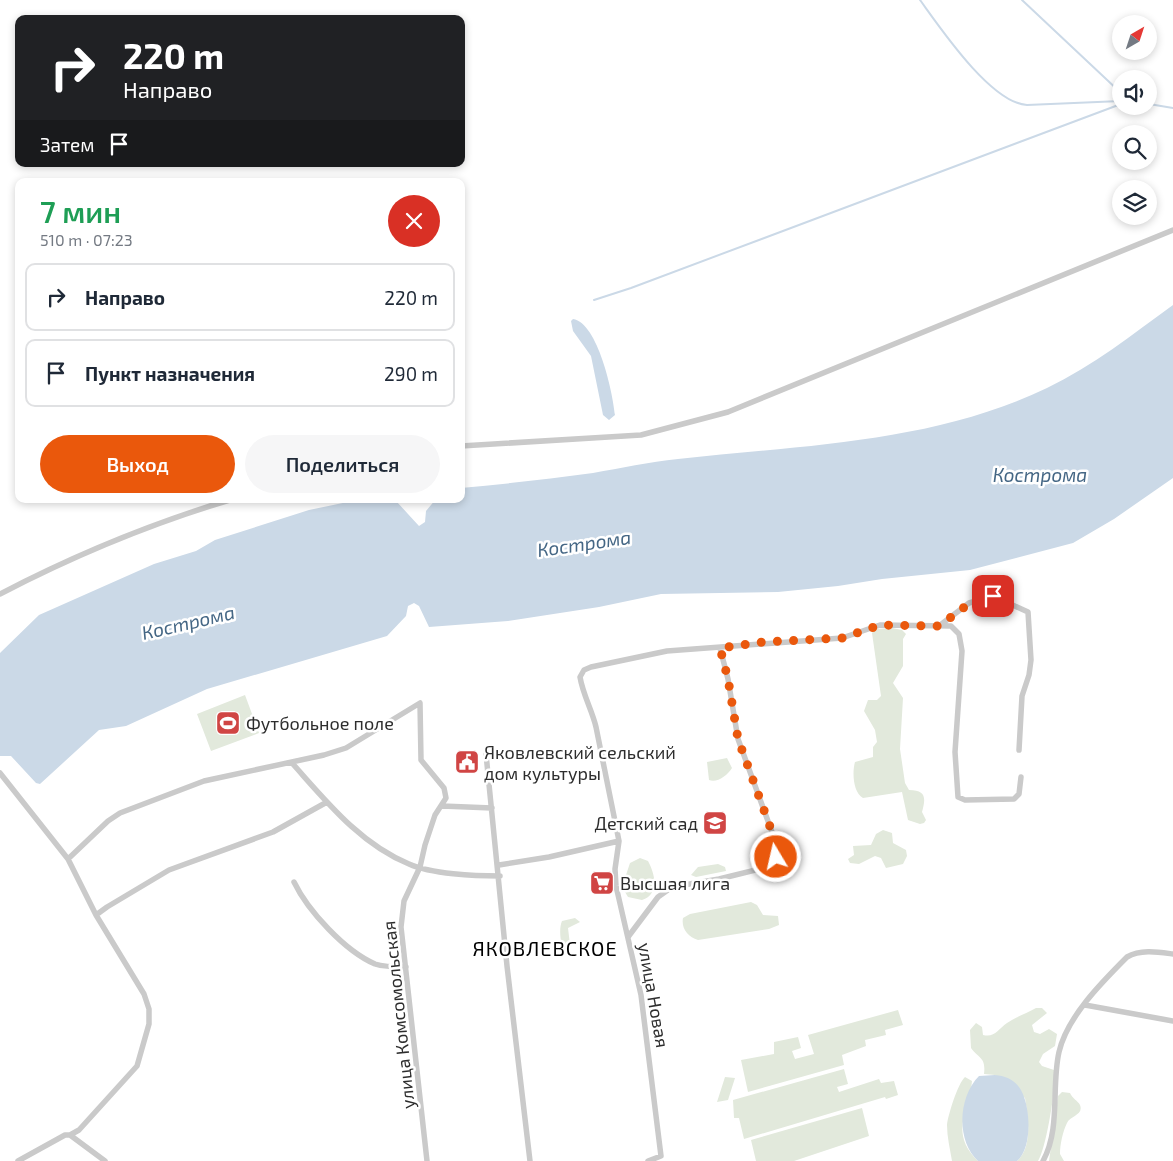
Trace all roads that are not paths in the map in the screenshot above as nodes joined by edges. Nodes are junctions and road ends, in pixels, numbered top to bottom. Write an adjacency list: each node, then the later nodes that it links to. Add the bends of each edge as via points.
1 (1173, 230): 2 (street, via 728,412 641,435)
2 (465, 446)
3 (219, 503): 4 (street, via 104,544)
4 (0, 594)
5 (939, 626): 6 (street, via 880,625 842,638); 7 (street, via 970,603 993,596 1028,612 1030,660 1022,696); 11 (street, via 955,628 962,651 955,752 958,797 965,800 1014,799 1019,794)
6 (720, 648): 15 (street, улица Новая, via 649,653 598,665 581,673 583,692 593,713); 22 (street, via 738,739 776,843 776,857 771,866 764,868 672,886 658,896)
7 (1019, 750)
8 (486, 754): 14 (street)
9 (292, 763): 12 (street); 13 (street, via 346,748 420,703 421,760 444,788 446,798); 16 (street, via 204,780 120,813)
10 (0, 773): 16 (street)
11 (1020, 777)
12 (326, 802): 18 (street, via 371,843 410,865); 21 (street, via 273,832 169,870)
13 (442, 806): 14 (street); 18 (street, улица Комсомольская, via 435,815)
14 (492, 808): 17 (street)
15 (619, 841): 17 (street); 22 (street, улица Новая, via 616,886)
16 (68, 859): 21 (street)
17 (499, 865): 19 (street)
18 (420, 867): 19 (street); 24 (street, улица Комсомольская, via 404,901 401,927)
19 (500, 876): 31 (street)
20 (294, 882): 24 (street, via 315,914 354,950 377,965)
21 (96, 915): 27 (street, via 144,994 149,1024 138,1066 79,1130)
22 (628, 937): 32 (street, улица Новая, via 640,995 662,1156)
23 (1173, 954): 25 (street, via 1154,951 1127,957)
24 (406, 968): 30 (street, улица Комсомольская)
25 (1085, 1005): 26 (street); 33 (street, via 1068,1026 1060,1049 1051,1139)
26 (1173, 1021)
27 (70, 1135): 28 (street); 29 (street)
28 (18, 1161)
29 (106, 1161)
30 (427, 1161)
31 (530, 1161)
32 (648, 1161)
33 (1043, 1161)

